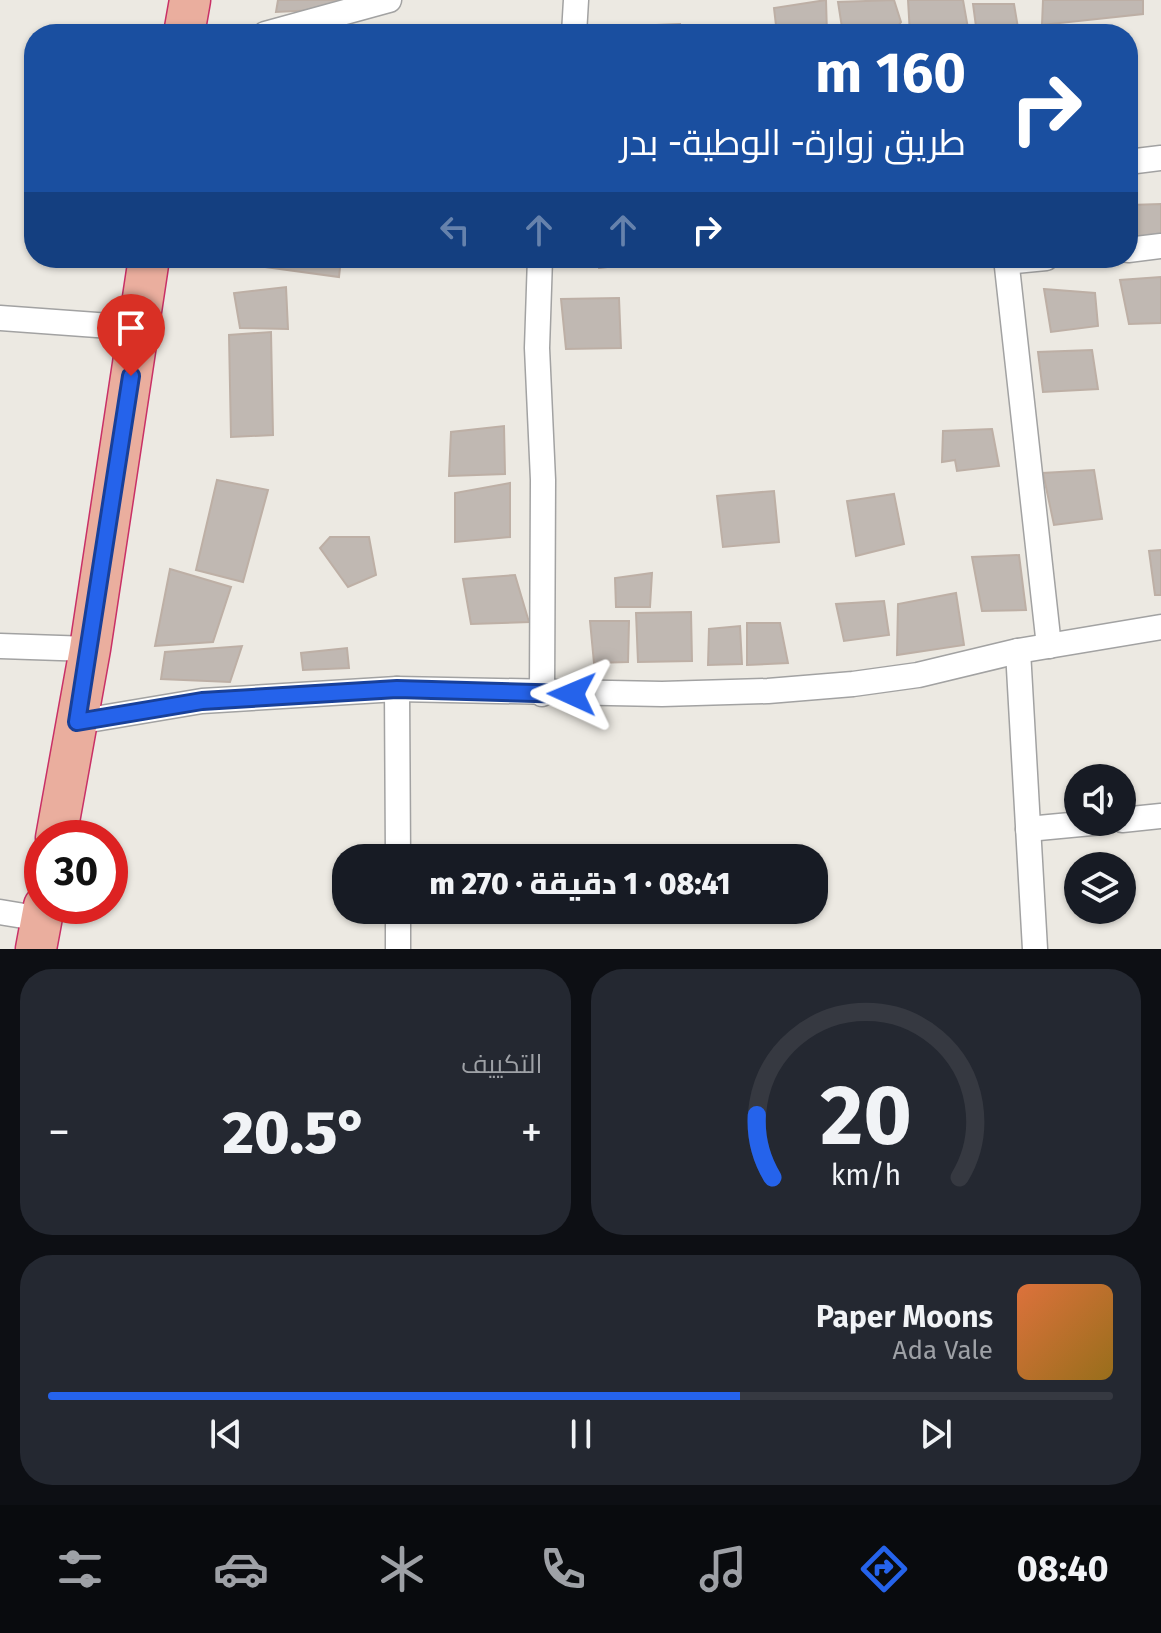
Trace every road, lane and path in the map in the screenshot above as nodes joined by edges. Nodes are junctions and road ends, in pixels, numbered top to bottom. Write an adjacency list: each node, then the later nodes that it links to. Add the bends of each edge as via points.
1 (190, 0): 4 (highway)
2 (389, 0): 5 (street)
3 (576, 0): 6 (street)
4 (186, 24)
5 (301, 24)
6 (575, 24)
7 (1161, 158): 8 (street)
8 (1138, 161)
9 (1161, 246): 10 (street)
10 (1138, 249)
11 (147, 268): 15 (highway)
12 (540, 268): 22 (street)
13 (1007, 268): 18 (street)
14 (0, 318): 15 (street)
15 (138, 328): 19 (highway)
16 (1161, 627): 18 (street)
17 (0, 646): 19 (street)
18 (1049, 646): 20 (street)
19 (90, 649): 23 (highway)
20 (1018, 651): 22 (street, via 853,684 768,691); 28 (street)
21 (397, 689): 22 (street); 23 (street, via 202,701); 29 (street)
22 (542, 694)
23 (77, 722): 26 (highway)
24 (1161, 816): 25 (street)
25 (1136, 819)
26 (59, 820)
27 (1064, 826): 28 (street)
28 (1028, 829): 34 (street)
29 (398, 844)
30 (0, 912): 32 (street)
31 (398, 924): 33 (street)
32 (41, 925)
33 (398, 949)
34 (1035, 949)

